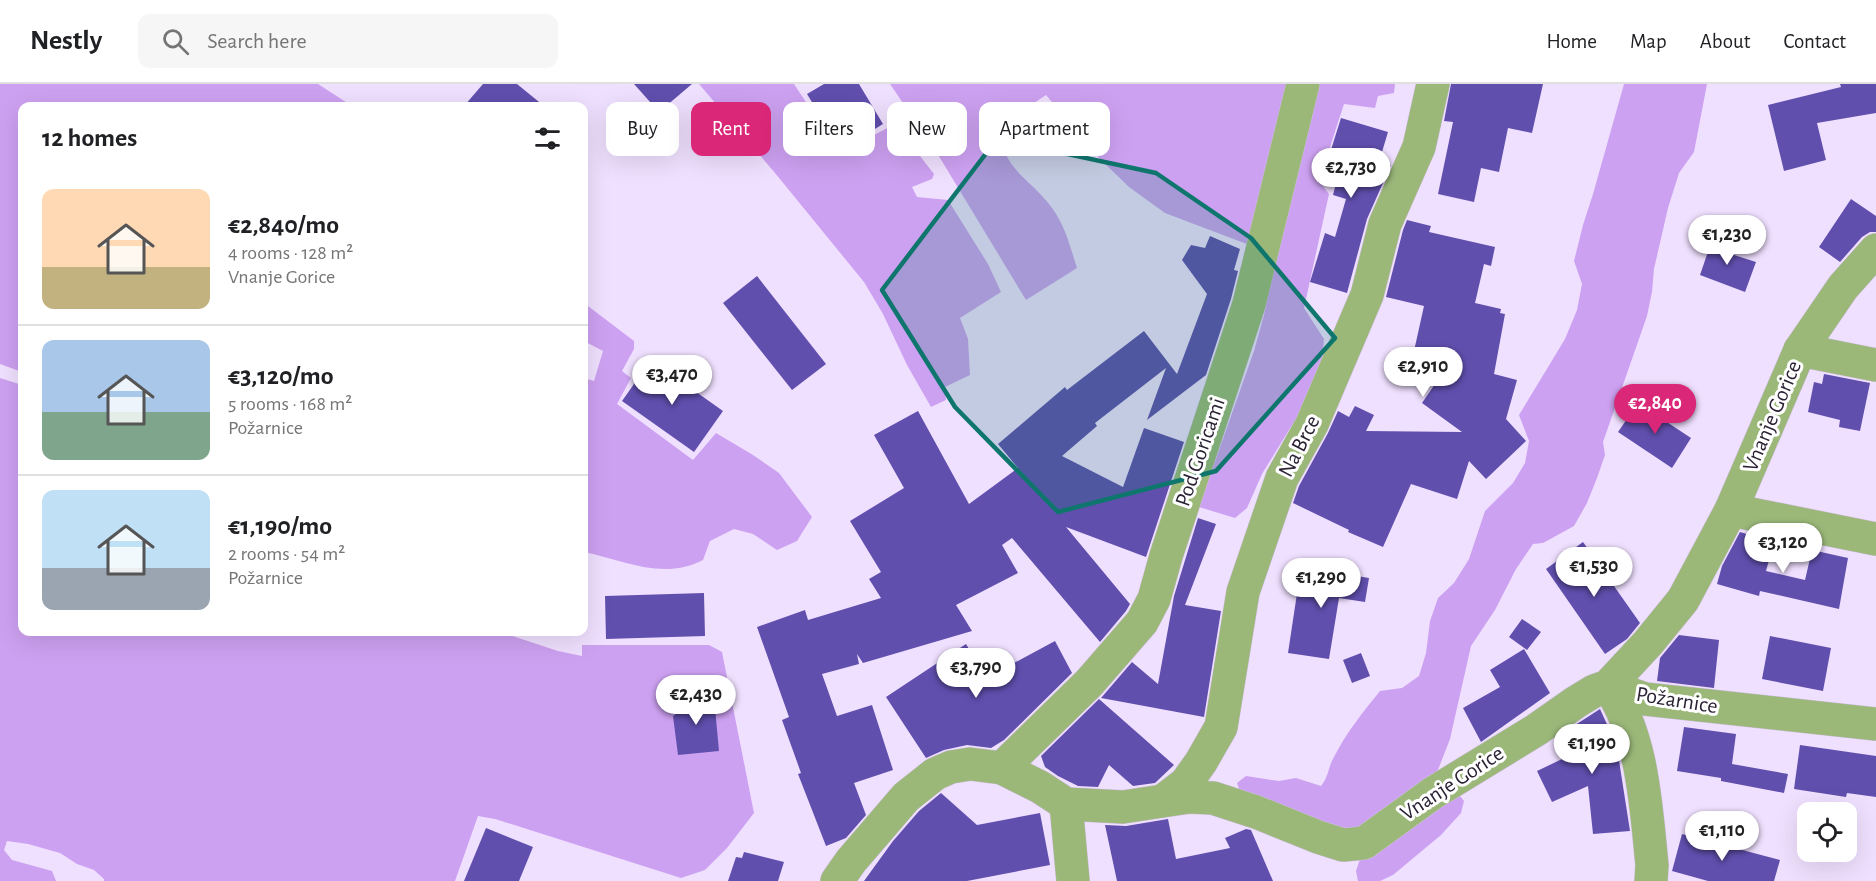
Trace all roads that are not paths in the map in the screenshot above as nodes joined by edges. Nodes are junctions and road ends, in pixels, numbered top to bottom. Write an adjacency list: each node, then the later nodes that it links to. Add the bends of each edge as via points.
1 (1303, 84): 10 (street, Pod Goricami, via 1249,304 1154,599 1142,622 1089,683)
2 (1433, 84): 11 (street, Na Brce, via 1419,147 1385,224 1367,295 1312,424 1282,478 1243,592 1221,727 1191,776)
3 (1876, 250): 4 (street, Vnanje Gorice, via 1843,287)
4 (1800, 350): 5 (street); 6 (street, Vnanje Gorice)
5 (1876, 365)
6 (1731, 510): 7 (street); 8 (street, Vnanje Gorice, via 1683,600)
7 (1876, 539)
8 (1608, 686): 9 (street, Požarnice, via 1645,699); 11 (street, Vnanje Gorice, via 1433,792 1364,843 1343,845 1212,798); 15 (street, Požarnice, via 1621,704 1638,757)
9 (1876, 724)
10 (1002, 768): 12 (street); 13 (street, via 970,764 935,774 906,797)
11 (1164, 800): 12 (street, Vnanje Gorice, via 1123,807)
12 (1066, 804): 14 (street)
13 (837, 881)
14 (1073, 881)
15 (1651, 881)

